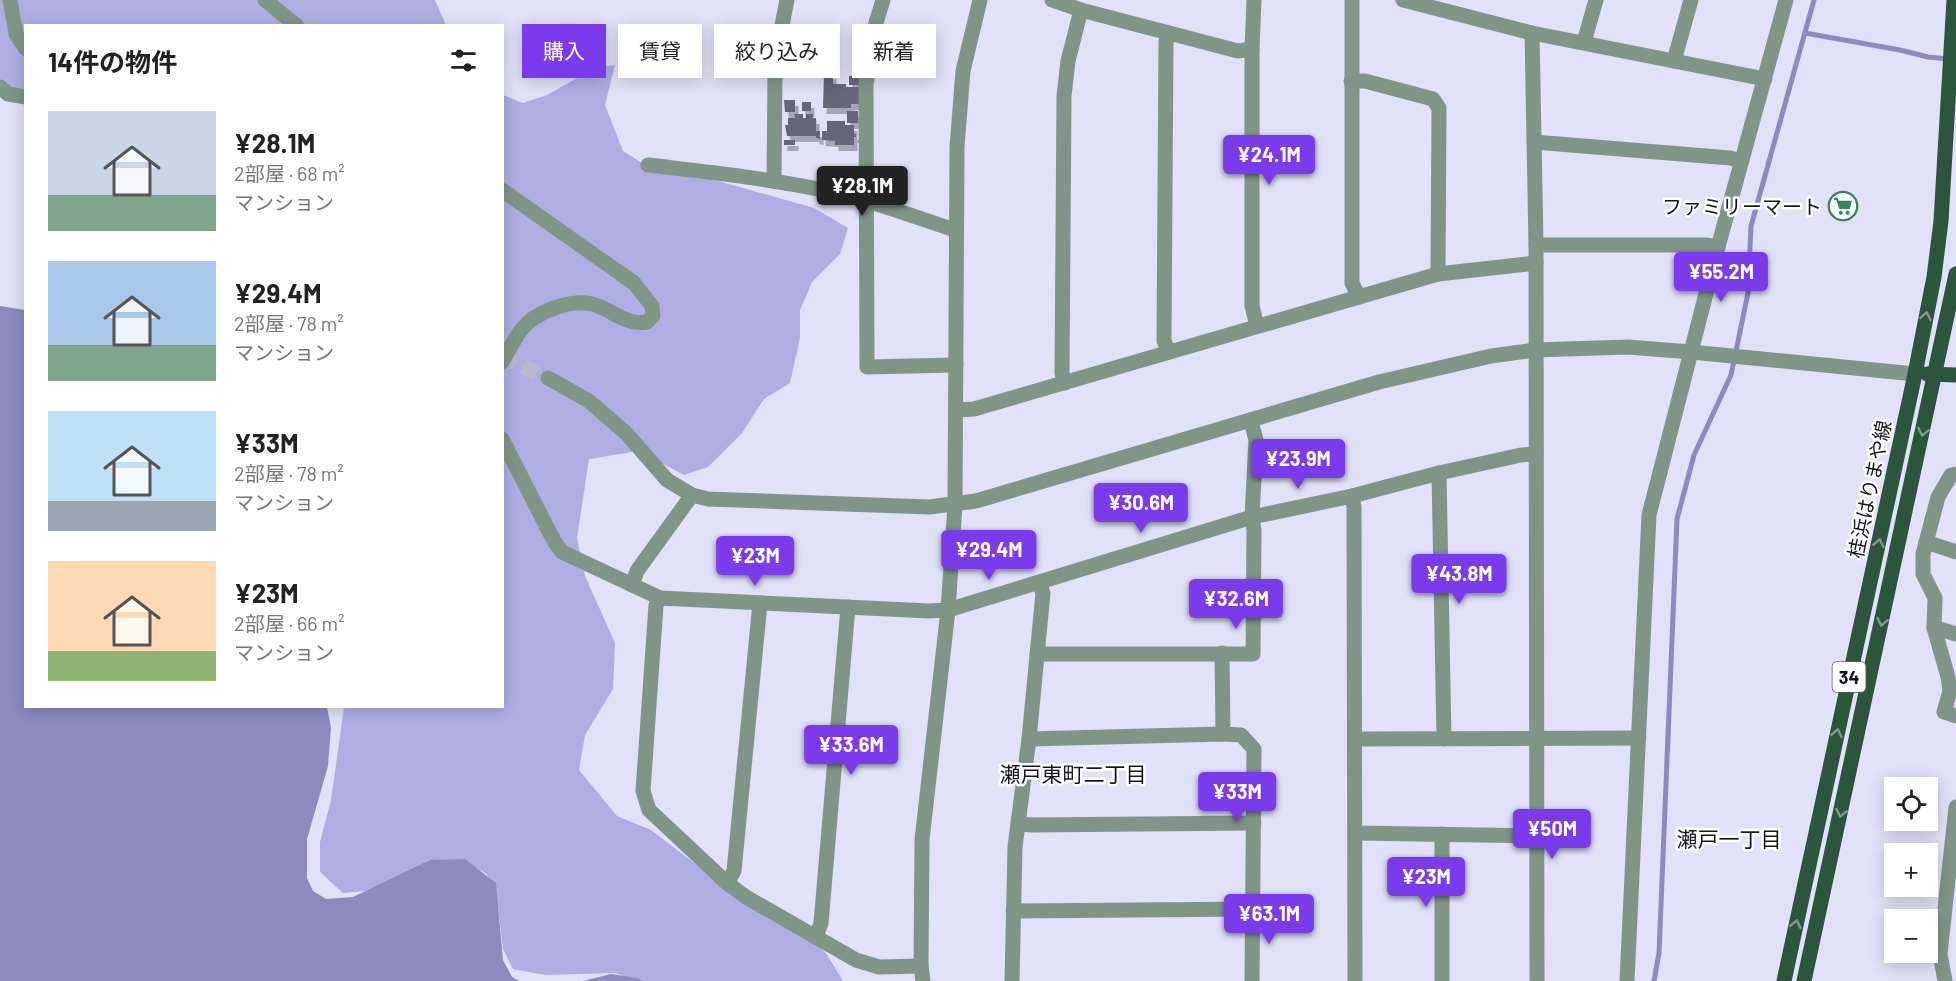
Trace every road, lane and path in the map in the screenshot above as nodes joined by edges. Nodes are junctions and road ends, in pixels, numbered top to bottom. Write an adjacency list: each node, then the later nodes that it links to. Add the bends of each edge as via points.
1 (10, 0): 19 (street, via 16,34)
2 (265, 0): 15 (street)
3 (787, 0): 29 (street, via 775,72)
4 (883, 0): 31 (street, via 866,84)
5 (980, 0): 32 (street, via 963,71)
6 (1052, 0): 14 (street)
7 (1254, 0): 20 (street)
8 (1352, 0): 23 (street)
9 (1403, 0): 17 (street)
10 (1596, 0): 18 (street)
11 (1691, 0): 21 (street)
12 (1786, 0): 22 (street)
13 (1954, 0): 45 (main road, 桂浜はりまや線 / 34, one-way to 13, via 1941,221)
14 (1081, 10): 16 (street); 49 (street, via 1064,96)
15 (295, 24)
16 (1168, 33): 20 (street, via 1238,51); 42 (street, via 1164,341)
17 (1532, 33): 18 (street); 26 (street)
18 (1584, 42): 21 (street)
19 (24, 46)
20 (1252, 49): 39 (street, via 1252,306)
21 (1674, 61): 22 (street)
22 (1765, 79): 27 (street)
23 (1351, 81): 36 (street, via 1365,81 1433,99 1439,108); 38 (street, via 1352,283)
24 (0, 87): 25 (street, via 8,94)
25 (24, 97)
26 (1534, 142): 27 (street); 33 (street)
27 (1742, 161): 34 (street)
28 (648, 165): 29 (street)
29 (774, 181): 31 (street)
30 (504, 191): 43 (street, via 634,283 652,306 653,316 640,324 592,304 560,306 522,329)
31 (866, 201): 32 (street); 44 (street, via 867,367)
32 (955, 230): 44 (street)
33 (1536, 245): 34 (street); 35 (street)
34 (1718, 247): 41 (street)
35 (1536, 263): 36 (street); 40 (street)
36 (1438, 274): 38 (street)
37 (1956, 274): 46 (main road, 桂浜はりまや線 / 34)
38 (1359, 297): 39 (street)
39 (1257, 326): 42 (street)
40 (1535, 350): 41 (street, via 1628,347); 51 (street, via 1379,382); 53 (street)
41 (1692, 351): 45 (street); 74 (street, via 1649,515)
42 (1169, 352): 49 (street)
43 (504, 359)
44 (956, 365): 50 (street)
45 (1915, 374): 46 (main road); 96 (main road, 桂浜はりまや線 / 34, one-way to 45)
46 (1935, 375): 47 (main road); 97 (main road, 桂浜はりまや線 / 34, one-way to 97)
47 (1956, 375)
48 (548, 378): 56 (street, via 589,400 627,434 667,480)
49 (1065, 383): 50 (street)
50 (956, 410): 58 (street)
51 (1251, 421): 58 (street); 59 (street, via 1256,440)
52 (504, 444): 63 (street, via 562,552)
53 (1536, 454): 54 (street); 78 (street)
54 (1439, 473): 57 (street); 77 (street)
55 (1956, 474): 60 (street, via 1938,497)
56 (692, 495): 58 (street, via 708,499); 63 (street, via 637,572)
57 (1352, 496): 59 (street); 76 (street)
58 (955, 505): 67 (street)
59 (1252, 517): 62 (street); 70 (street, via 1252,654)
60 (1926, 542): 61 (street); 68 (street, via 1923,574 1935,598)
61 (1956, 552)
62 (1039, 583): 67 (street); 71 (street, via 1042,593)
63 (632, 585): 64 (street)
64 (660, 598): 65 (street); 85 (street, via 656,605 643,791 649,810)
65 (760, 603): 66 (street); 85 (street, via 734,871)
66 (848, 607): 67 (street); 88 (street, via 821,923)
67 (948, 610): 89 (street, via 922,840)
68 (1934, 627): 69 (street); 72 (street, via 1950,691 1944,712)
69 (1956, 634)
70 (1222, 653): 71 (street); 73 (street)
71 (1037, 654): 75 (street)
72 (1956, 716)
73 (1223, 734): 75 (street); 80 (street, via 1241,735 1254,749)
74 (1639, 738): 78 (street); 95 (street)
75 (1029, 739): 81 (street)
76 (1355, 739): 77 (street); 82 (street)
77 (1444, 739): 78 (street)
78 (1536, 739): 84 (street)
79 (1956, 807): 98 (street, via 1940,954)
80 (1254, 822): 81 (street); 86 (street)
81 (1018, 824): 87 (street)
82 (1355, 833): 83 (street); 92 (street)
83 (1442, 834): 84 (street); 93 (street)
84 (1535, 836): 94 (street)
85 (727, 883): 88 (street)
86 (1253, 909): 87 (street); 91 (street)
87 (1013, 911): 90 (street)
88 (816, 937): 89 (street, via 856,960)
89 (922, 974)
90 (1012, 981)
91 (1252, 981)
92 (1355, 981)
93 (1442, 981)
94 (1537, 981)
95 (1627, 981)
96 (1784, 981)
97 (1804, 981)
98 (1945, 981)

